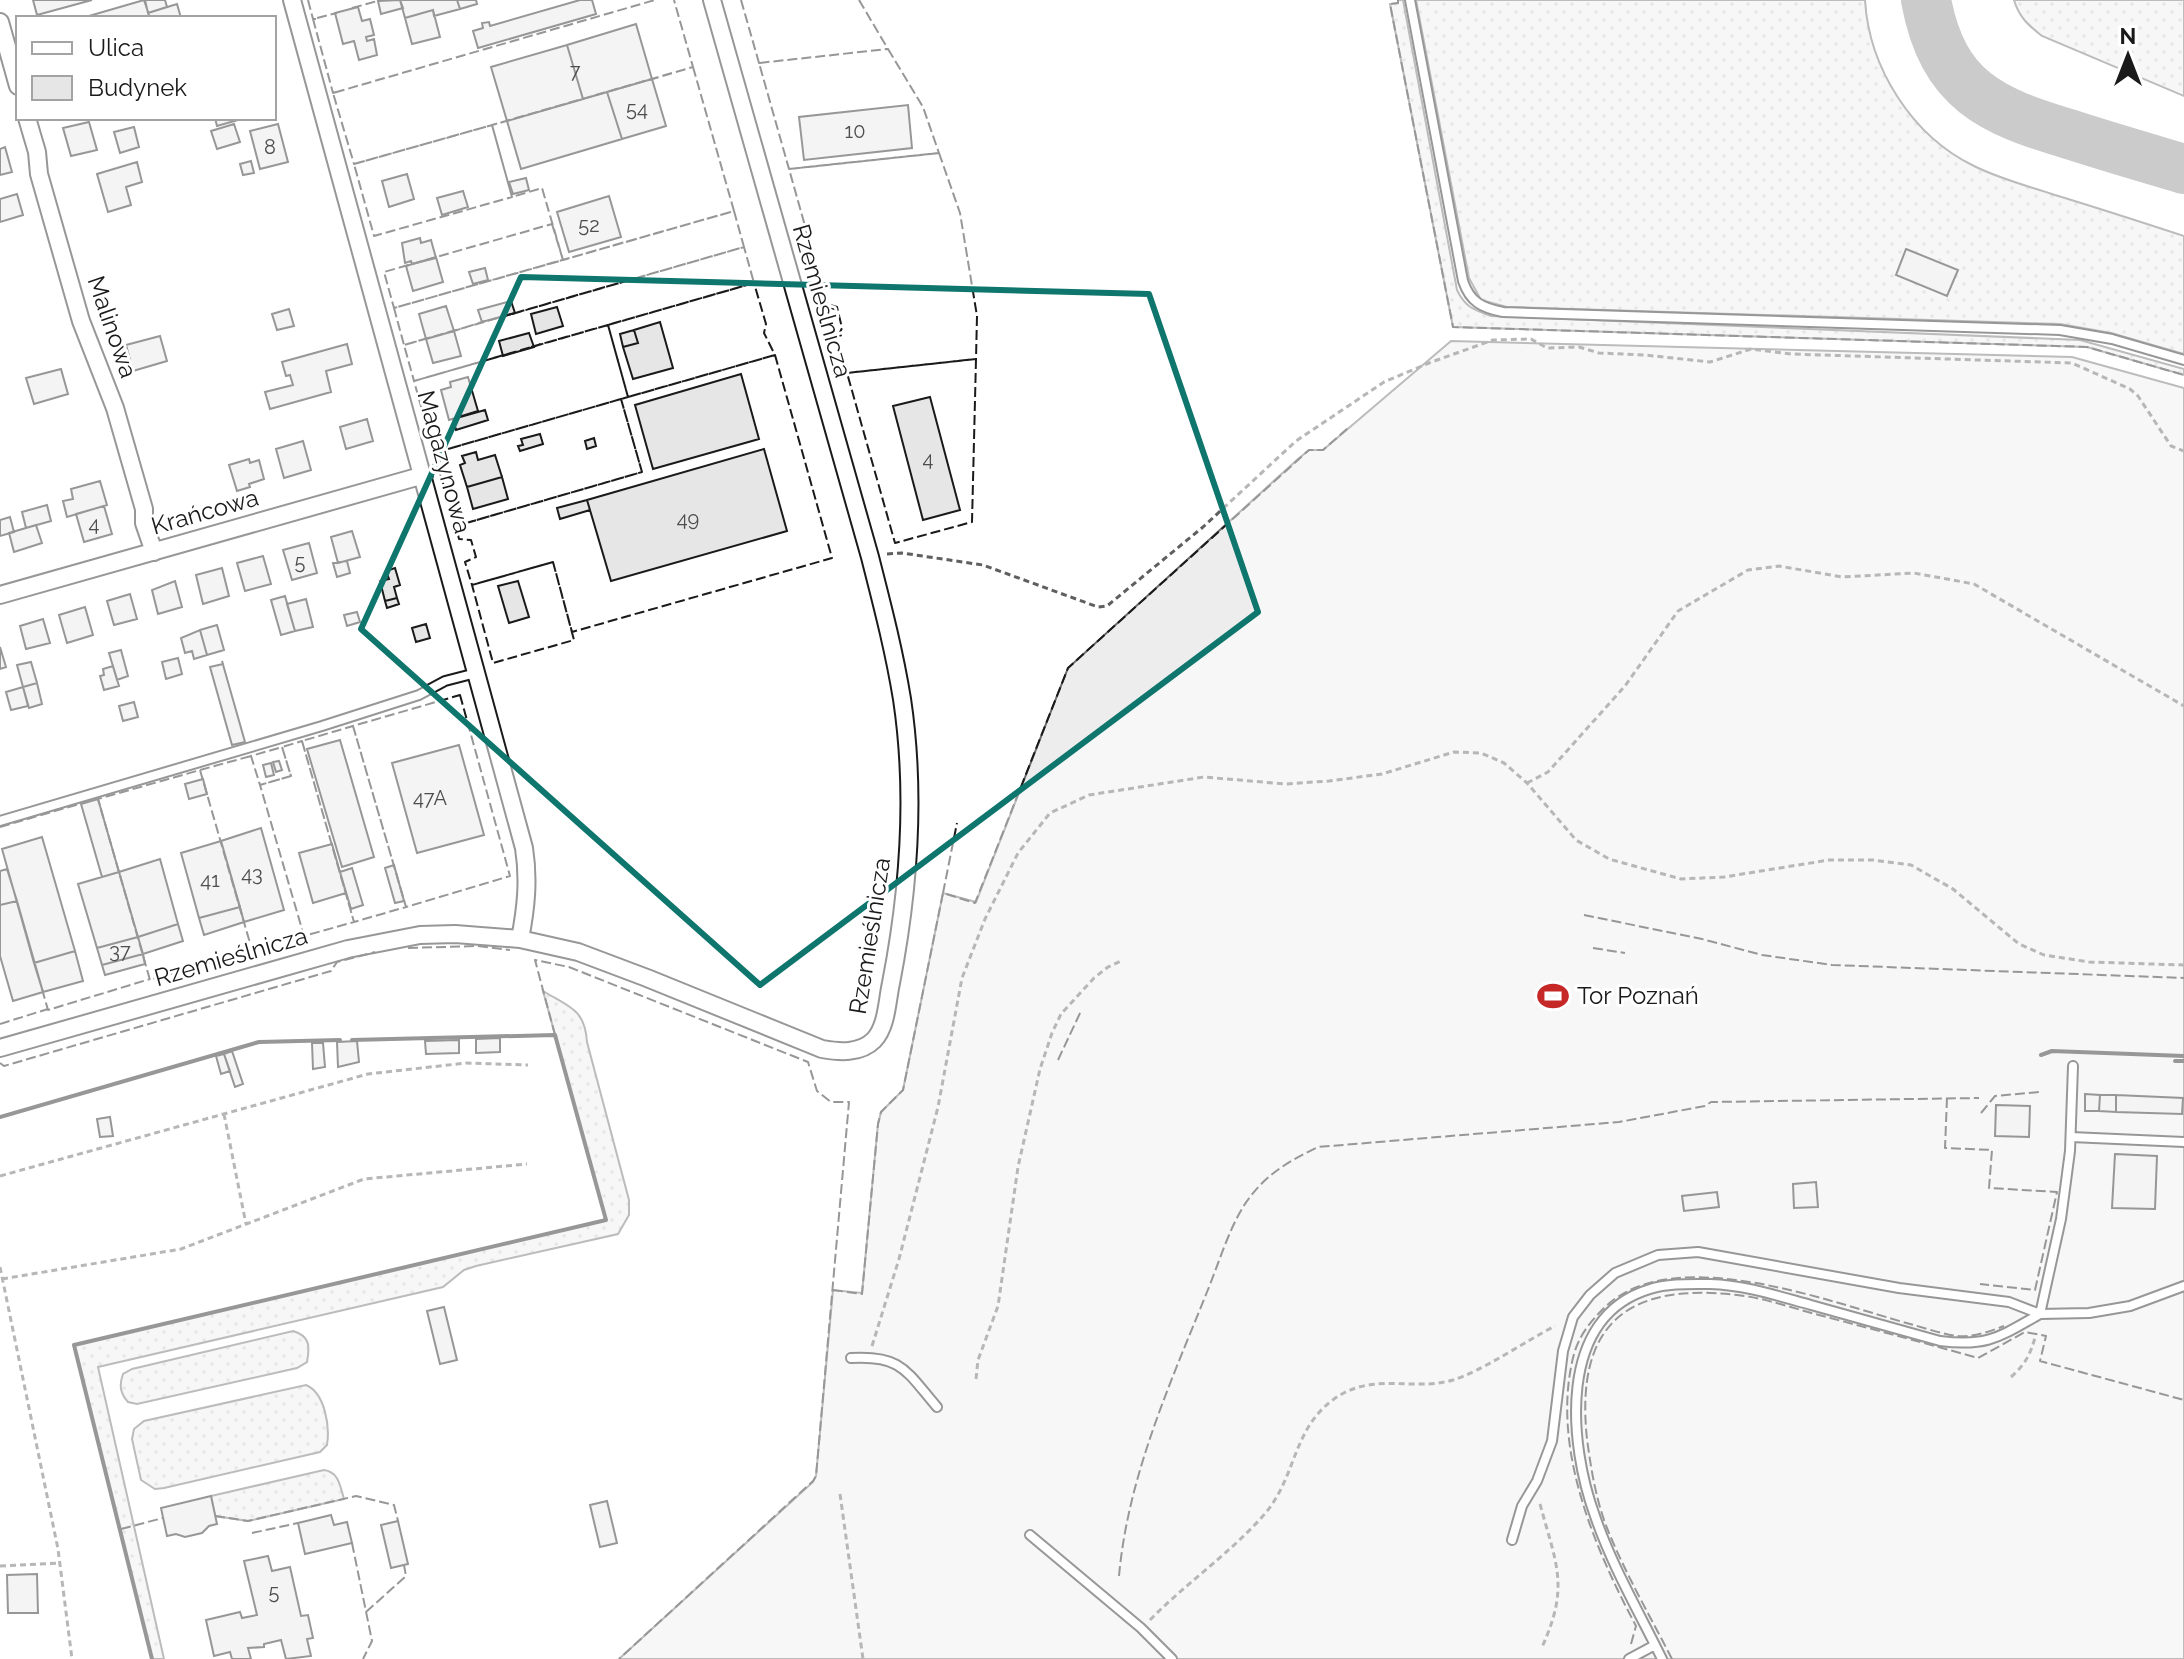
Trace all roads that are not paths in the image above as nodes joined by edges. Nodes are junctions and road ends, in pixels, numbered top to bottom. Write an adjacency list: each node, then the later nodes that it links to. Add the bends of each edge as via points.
1 (292, 0): 8 (street, Magazynowa)
2 (712, 0): 13 (street, Rzemieślnicza, via 870,557 902,699 908,837 903,907 883,1026 863,1047 822,1049 606,962)
3 (1410, 0): 7 (lane, via 1463,281 1474,302 1486,309 2060,330)
4 (0, 22): 5 (street)
5 (16, 79)
6 (28, 120): 9 (street, Malinowa, via 81,321 115,408)
7 (2184, 360)
8 (424, 475): 9 (street, Krańcowa); 11 (street, Magazynowa)
9 (154, 552): 10 (street, Krańcowa)
10 (0, 595)
11 (476, 673): 12 (lane, via 322,726); 13 (street, Magazynowa, via 524,848 527,899)
12 (0, 821)
13 (520, 939): 14 (street, Rzemieślnicza, via 420,935 348,949)
14 (0, 1048)
15 (2073, 1066): 16 (lane)
16 (2071, 1137): 17 (lane); 19 (lane, via 2061,1219)
17 (2184, 1142)
18 (2184, 1286): 19 (lane, via 2130,1306)
19 (2040, 1314): 23 (lane, via 2009,1302 1698,1252 1658,1255 1615,1273 1573,1317 1563,1351 1552,1441); 24 (lane, via 1991,1341 1967,1344 1746,1287 1653,1288 1611,1312 1591,1337 1579,1368 1577,1433 1594,1514)
20 (851, 1358): 21 (lane, via 889,1359 904,1368)
21 (937, 1407)
22 (1030, 1535): 25 (lane)
23 (1512, 1540)
24 (1655, 1645): 26 (lane); 27 (lane)
25 (1172, 1659)
26 (1629, 1659)
27 (1662, 1659)

